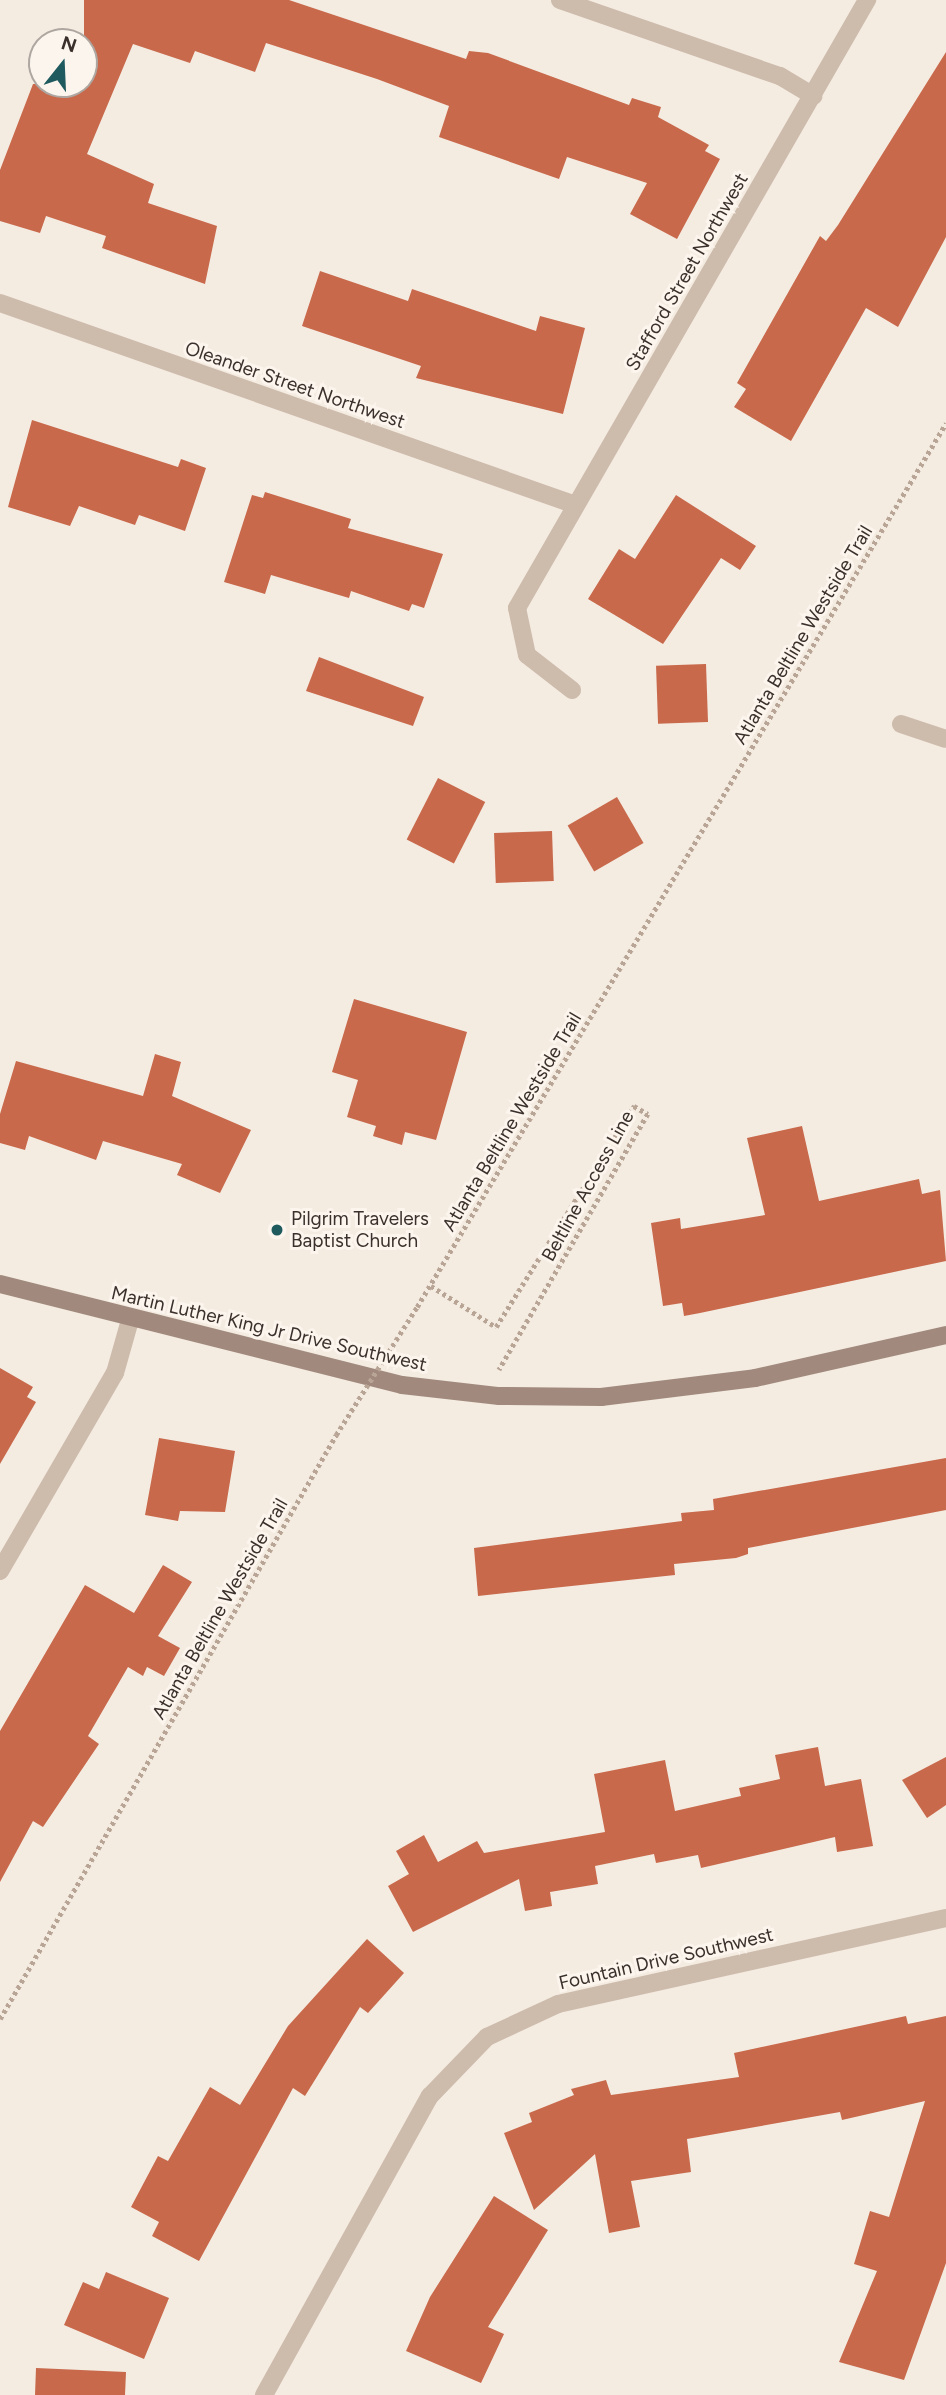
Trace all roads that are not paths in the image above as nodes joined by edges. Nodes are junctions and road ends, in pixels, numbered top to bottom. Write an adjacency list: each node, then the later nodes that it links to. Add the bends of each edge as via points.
1 (560, 0): 3 (street, via 780,76)
2 (867, 0): 3 (street, Stafford Street Northwest)
3 (813, 96): 5 (street, Stafford Street Northwest)
4 (0, 303): 5 (street, Oleander Street Northwest)
5 (576, 506): 6 (street, Stafford Street Northwest, via 517,608 527,655)
6 (572, 690)
7 (901, 724): 8 (street)
8 (946, 739)
9 (0, 1284): 10 (main road, Martin Luther King Jr Drive Southwest)
10 (130, 1320): 11 (main road, Martin Luther King Jr Drive Southwest, via 401,1385 485,1394 601,1397 755,1378); 12 (street, via 115,1373)
11 (946, 1335)
12 (0, 1571)
13 (946, 1918): 14 (street, Fountain Drive Southwest, via 558,2004 486,2037 430,2096)
14 (264, 2395)

